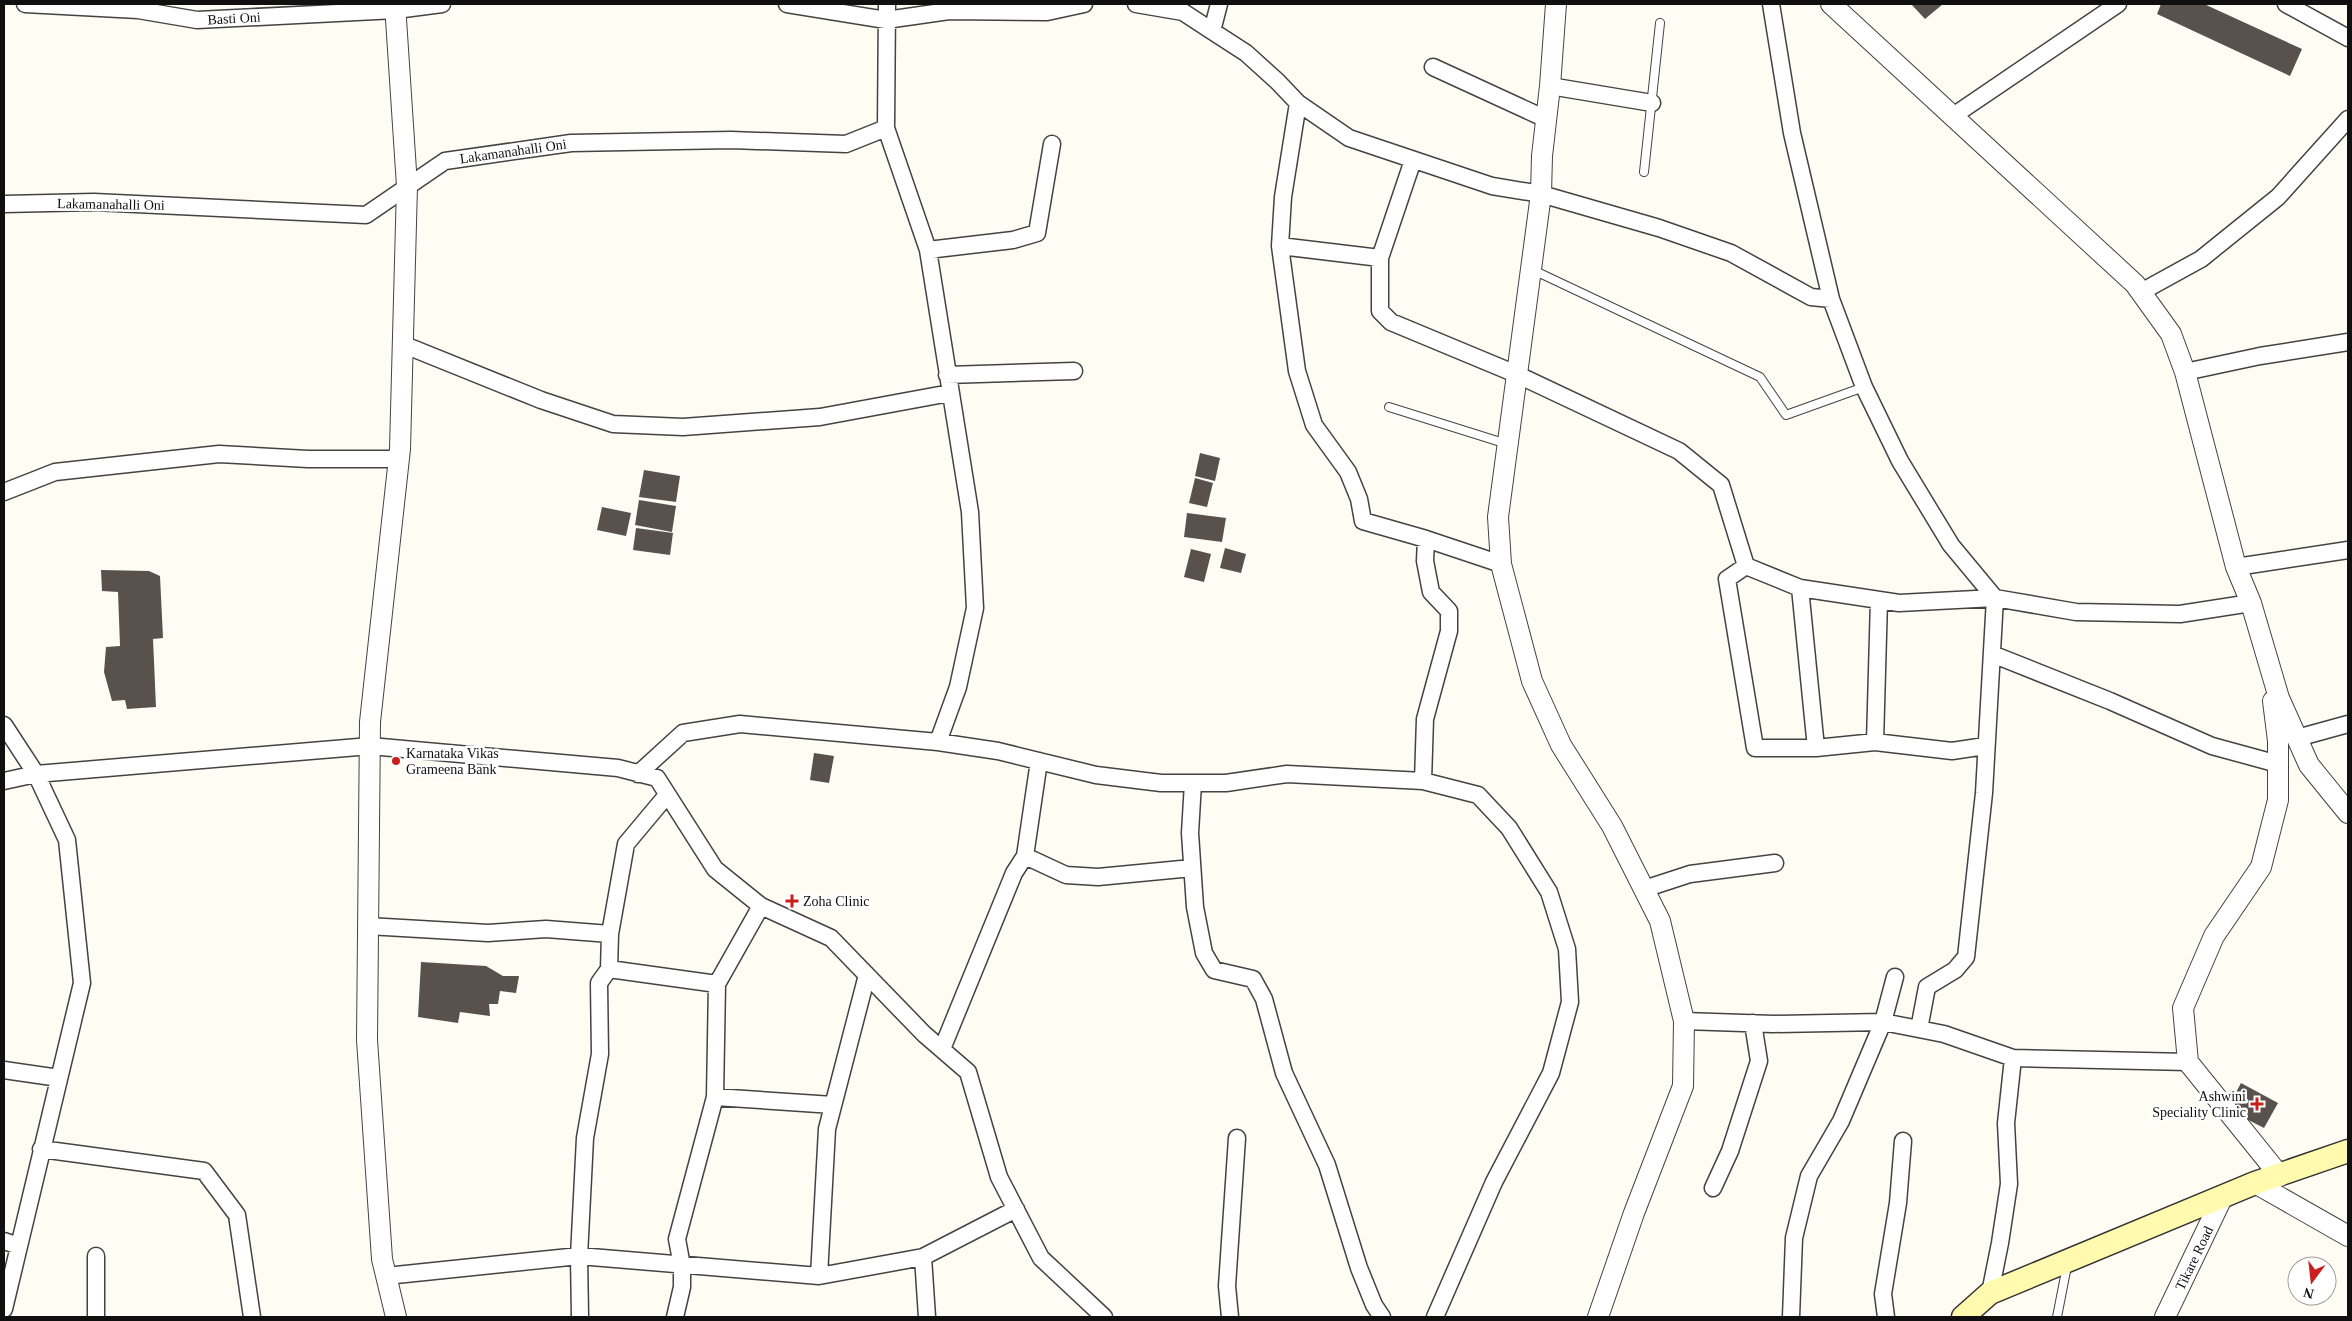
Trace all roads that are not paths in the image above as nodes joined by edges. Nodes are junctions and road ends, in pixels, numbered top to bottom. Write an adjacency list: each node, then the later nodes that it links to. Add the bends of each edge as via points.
1 (25, 4): 12 (street, Basti Oni)
2 (442, 4): 13 (street, Basti Oni)
3 (787, 4): 14 (street)
4 (1084, 4): 14 (street, via 1047,12)
5 (1136, 4): 16 (street, via 1183,12)
6 (1219, 4): 16 (street)
7 (1556, 4): 19 (street)
8 (1771, 4): 37 (street, via 1792,133)
9 (1831, 4): 22 (street)
10 (2118, 4): 22 (street)
11 (2286, 4): 17 (street)
12 (137, 7): 13 (street, Basti Oni, via 197,20)
13 (395, 7): 29 (street)
14 (886, 12): 25 (street)
15 (1660, 24): 21 (lane)
16 (1212, 31): 20 (street, via 1246,53 1278,80)
17 (2348, 38)
18 (1433, 67): 23 (street)
19 (1550, 86): 21 (street); 23 (street)
20 (1298, 103): 27 (street, via 1349,138); 32 (street, via 1283,197)
21 (1652, 103): 28 (lane)
22 (1953, 116): 36 (street)
23 (1546, 119): 30 (street)
24 (2348, 119): 36 (street, via 2278,197 2201,259)
25 (886, 128): 29 (street, Lakamanahalli Oni, via 846,144 731,140 570,143 445,160); 33 (street)
26 (1052, 144): 33 (street, via 1037,233 1013,240)
27 (1413, 160): 30 (street, via 1492,186); 34 (street)
28 (1644, 172)
29 (407, 186): 31 (street, Lakamanahalli Oni, via 366,215 94,202); 39 (street)
30 (1541, 194): 35 (street); 37 (street, via 1659,228 1731,253 1811,297)
31 (4, 204)
32 (1280, 246): 34 (street); 50 (street, via 1296,371 1314,425 1348,472 1359,499 1362,521)
33 (928, 250): 43 (street)
34 (1380, 258): 42 (street, via 1380,311 1391,322)
35 (1531, 269): 42 (street); 44 (lane, via 1760,377 1786,415)
36 (2141, 292): 41 (street, via 2170,334)
37 (1832, 299): 44 (street)
38 (2348, 342): 41 (street)
39 (402, 344): 45 (street, via 541,400 613,424 683,427 820,417); 48 (street)
40 (1074, 371): 43 (street)
41 (2185, 372): 54 (street)
42 (1516, 374): 47 (street); 53 (street, via 1679,451 1720,486)
43 (948, 375): 45 (street)
44 (1864, 388): 56 (street, via 1900,461 1951,545)
45 (950, 393): 64 (street, via 970,512 975,608 958,687)
46 (1389, 407): 47 (lane)
47 (1507, 444): 52 (street, via 1498,517)
48 (398, 459): 49 (street, via 308,459 219,454 55,472); 66 (street)
49 (4, 492)
50 (1426, 539): 52 (street); 74 (street, via 1425,561 1431,592 1449,611 1450,631 1425,719)
51 (2348, 550): 54 (street)
52 (1501, 564): 81 (street, via 1532,681 1561,745 1612,826)
53 (1746, 566): 55 (street); 68 (street, via 1727,579 1756,748)
54 (2236, 567): 58 (street)
55 (1800, 588): 57 (street); 68 (street)
56 (1995, 598): 57 (street, via 1899,603); 58 (street, via 2076,612 2180,614); 59 (street)
57 (1879, 600): 65 (street)
58 (2251, 603): 60 (street)
59 (1992, 654): 67 (street); 70 (street, via 2212,746)
60 (2269, 663): 63 (street, via 2279,698); 70 (street)
61 (2348, 724): 63 (street)
62 (4, 725): 71 (street)
63 (2297, 738): 77 (street, via 2309,765)
64 (938, 742): 69 (street); 72 (street, via 740,724 683,734)
65 (1875, 742): 67 (street, via 1952,751); 68 (street)
66 (370, 746): 71 (street); 72 (street, via 618,768); 83 (street)
67 (1985, 746): 92 (street, via 1984,793 1966,957 1955,970 1927,986)
68 (1816, 748)
69 (1039, 761): 75 (street, via 1096,775 1161,784); 78 (street)
70 (2278, 764): 95 (street, via 2278,800 2261,867 2214,936 2183,1008)
71 (36, 774): 73 (street); 97 (street, via 67,840 82,983)
72 (638, 774): 76 (street, via 657,778)
73 (4, 780)
74 (1423, 781): 75 (street, via 1287,774 1226,783); 129 (street, via 1478,795 1509,828 1549,892 1567,949 1570,1002 1551,1073 1494,1182)
75 (1193, 783): 80 (street)
76 (667, 795): 82 (street, via 715,869); 84 (street, via 626,844)
77 (2348, 813)
78 (1026, 856): 80 (street, via 1066,875 1090,877); 93 (street, via 1014,873)
79 (1775, 863): 81 (street, via 1690,874)
80 (1192, 868): 128 (street, via 1204,953 1214,970 1252,980 1264,999 1284,1073 1327,1165 1359,1268)
81 (1644, 890): 89 (street, via 1660,921)
82 (761, 906): 86 (street, via 831,938); 88 (street)
83 (368, 926): 84 (street, via 488,933 546,929); 116 (street, via 367,1040 382,1259)
84 (610, 934): 85 (street)
85 (609, 969): 88 (street); 112 (street, via 599,983 600,1054 585,1138)
86 (866, 975): 93 (street); 99 (street)
87 (1895, 977): 90 (street)
88 (717, 984): 98 (street)
89 (1684, 1022): 91 (street); 130 (street, via 1683,1086)
90 (1883, 1022): 91 (street); 92 (street); 131 (street, via 1841,1121 1809,1176 1794,1238)
91 (1753, 1023): 106 (street, via 1759,1061 1730,1151)
92 (1920, 1029): 94 (street)
93 (942, 1049): 108 (street, via 968,1072 999,1177)
94 (2013, 1058): 95 (street); 118 (street, via 2006,1123 2009,1184)
95 (2188, 1062): 104 (street)
96 (4, 1070): 97 (street)
97 (59, 1078): 102 (street)
98 (715, 1097): 99 (street); 115 (street, via 677,1239)
99 (833, 1105): 117 (street, via 827,1128)
100 (1237, 1138): 127 (street, via 1227,1286)
101 (1904, 1141): 132 (street, via 1883,1294)
102 (42, 1149): 110 (street); 121 (street, via 204,1171 237,1215)
103 (2348, 1151): 104 (main road)
104 (2280, 1176): 105 (main road)
105 (2255, 1183): 107 (main road); 109 (street)
106 (1713, 1188)
107 (2222, 1198): 114 (main road); 135 (street, Tikare Road)
108 (1016, 1209): 113 (street); 126 (street, via 1041,1258)
109 (2348, 1236)
110 (11, 1244): 119 (street)
111 (96, 1256): 120 (street)
112 (579, 1256): 115 (street); 116 (street); 123 (street)
113 (923, 1257): 117 (street); 125 (street)
114 (2068, 1261): 118 (main road); 134 (lane)
115 (682, 1266): 117 (street); 124 (street, via 682,1287)
116 (386, 1276): 122 (street)
117 (819, 1276)
118 (1990, 1293): 133 (main road)
119 (4, 1309)
120 (96, 1317)
121 (252, 1317)
122 (396, 1317)
123 (580, 1317)
124 (675, 1317)
125 (927, 1317)
126 (1104, 1317)
127 (1230, 1317)
128 (1382, 1317)
129 (1435, 1317)
130 (1598, 1317)
131 (1792, 1317)
132 (1886, 1317)
133 (1963, 1317)
134 (2057, 1317)
135 (2165, 1317)

